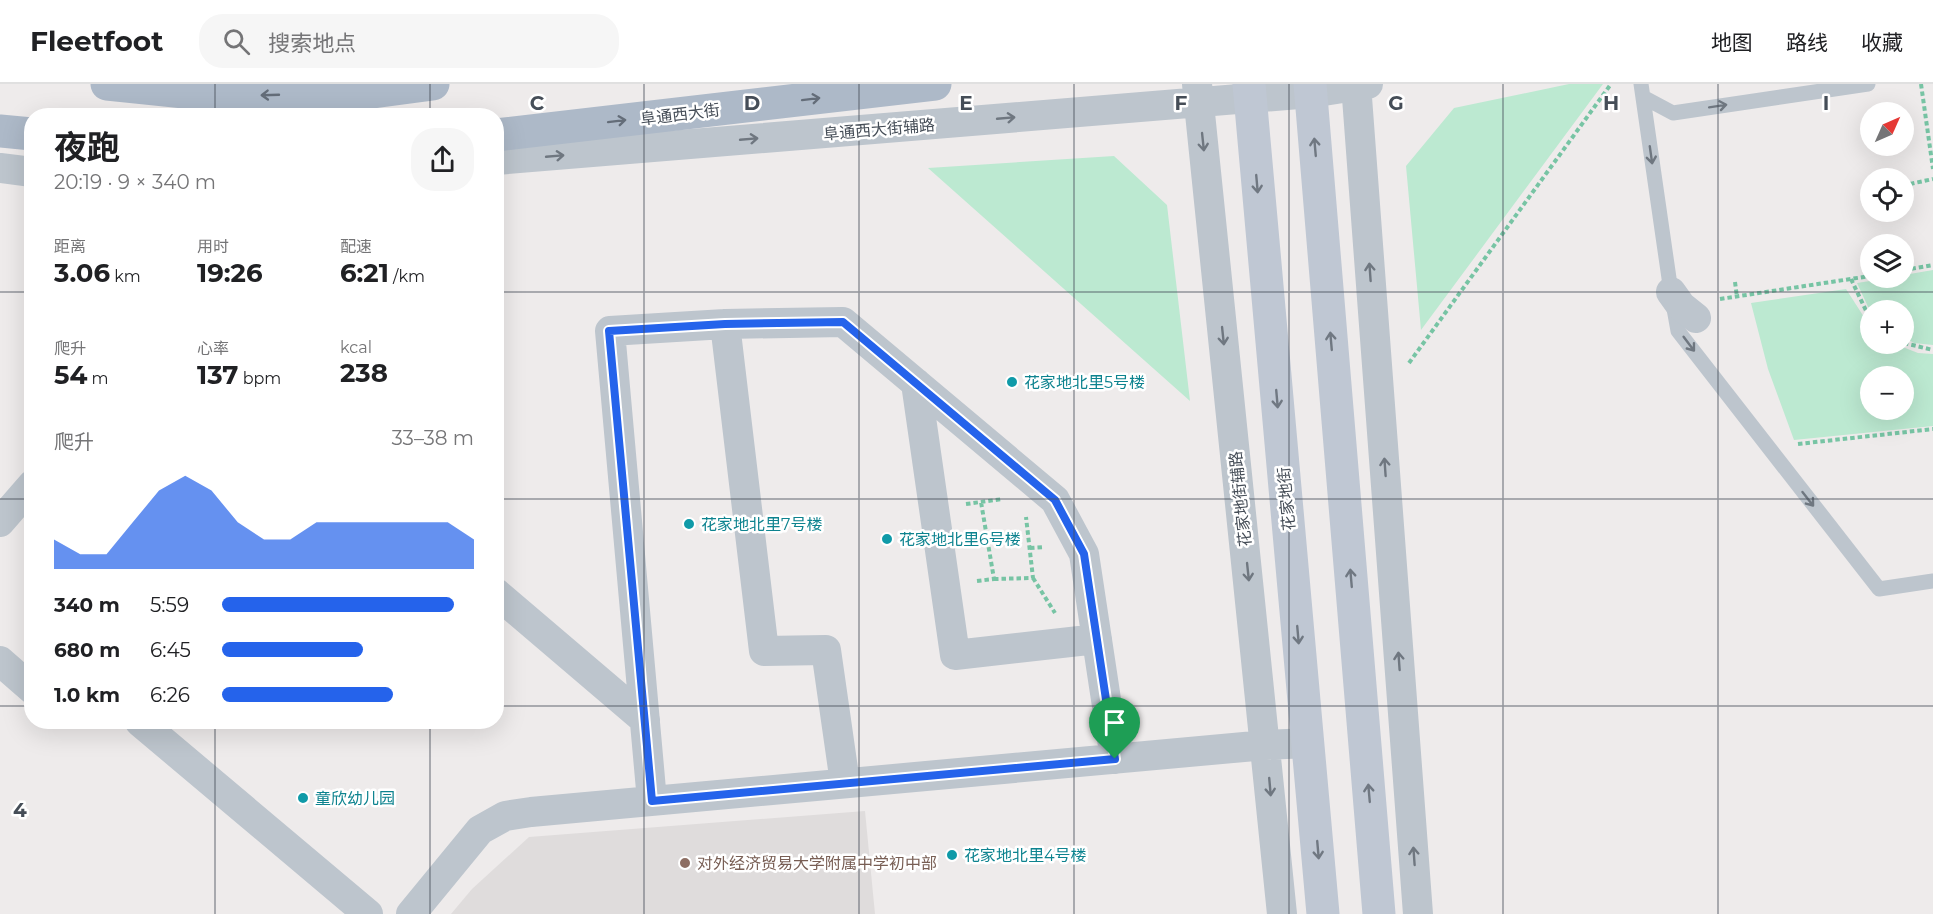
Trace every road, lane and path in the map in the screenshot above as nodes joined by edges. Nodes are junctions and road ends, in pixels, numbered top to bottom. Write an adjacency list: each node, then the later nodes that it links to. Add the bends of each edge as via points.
1 (107, 84): 2 (main road, one-way to 1, via 373,92 223,96)
2 (433, 84)
3 (935, 84): 14 (main road, 阜通西大街, one-way to 3)
4 (1611, 84): 32 (path)
5 (1868, 84): 10 (lane, one-way to 5, via 1673,113)
6 (1921, 84): 17 (path)
7 (1360, 85): 8 (street, 阜通西大街辅路); 61 (street, one-way to 7)
8 (1310, 88): 9 (street, 阜通西大街辅路); 60 (main road, one-way to 8)
9 (1249, 91): 11 (street, 阜通西大街辅路); 51 (main road, 花家地街, one-way to 51)
10 (1642, 91): 28 (lane, one-way to 28)
11 (1198, 93): 15 (street, 阜通西大街辅路, one-way to 11); 52 (street, 花家地街辅路, one-way to 52)
12 (0, 131): 13 (main road)
13 (24, 133)
14 (504, 134)
15 (504, 159)
16 (0, 168): 18 (street)
17 (1933, 169)
18 (24, 171)
19 (1933, 179): 20 (path)
20 (1914, 183)
21 (1933, 265): 22 (path)
22 (1914, 268)
23 (1860, 278): 24 (path)
24 (1851, 279): 26 (path); 27 (path)
25 (1734, 282): 26 (path)
26 (1737, 297): 28 (path)
27 (1861, 300)
28 (1683, 305): 35 (lane, one-way to 35, via 1678,331)
29 (725, 324): 33 (street, via 843,322); 49 (street, via 609,331); 54 (street, via 764,651 826,650)
30 (1914, 345): 31 (path)
31 (1933, 350)
32 (1408, 363)
33 (916, 383): 36 (street); 39 (street)
34 (1933, 429): 35 (path)
35 (1767, 448): 43 (lane, one-way to 43, via 1879,589)
36 (1022, 472): 38 (path, via 1006,499); 46 (street, via 1055,500 1084,554)
37 (24, 494): 41 (street)
38 (981, 502): 39 (path); 42 (path)
39 (934, 508): 44 (street)
40 (1025, 514): 42 (path, via 1033,578)
41 (0, 522)
42 (994, 579): 44 (path)
43 (1933, 581)
44 (945, 585): 46 (street, via 955,655)
45 (504, 600): 49 (street)
46 (1097, 639): 53 (street)
47 (0, 661): 48 (street)
48 (24, 682)
49 (645, 720): 55 (street)
50 (148, 729): 56 (street)
51 (1309, 743): 52 (street); 59 (main road, 花家地街, one-way to 59)
52 (1266, 745): 53 (street); 58 (street, 花家地街辅路, one-way to 58)
53 (1115, 759): 54 (street)
54 (845, 783): 55 (street)
55 (652, 801): 57 (street, via 505,816 480,830)
56 (368, 914)
57 (411, 914)
58 (1282, 914)
59 (1323, 914)
60 (1379, 914)
61 (1418, 914)

